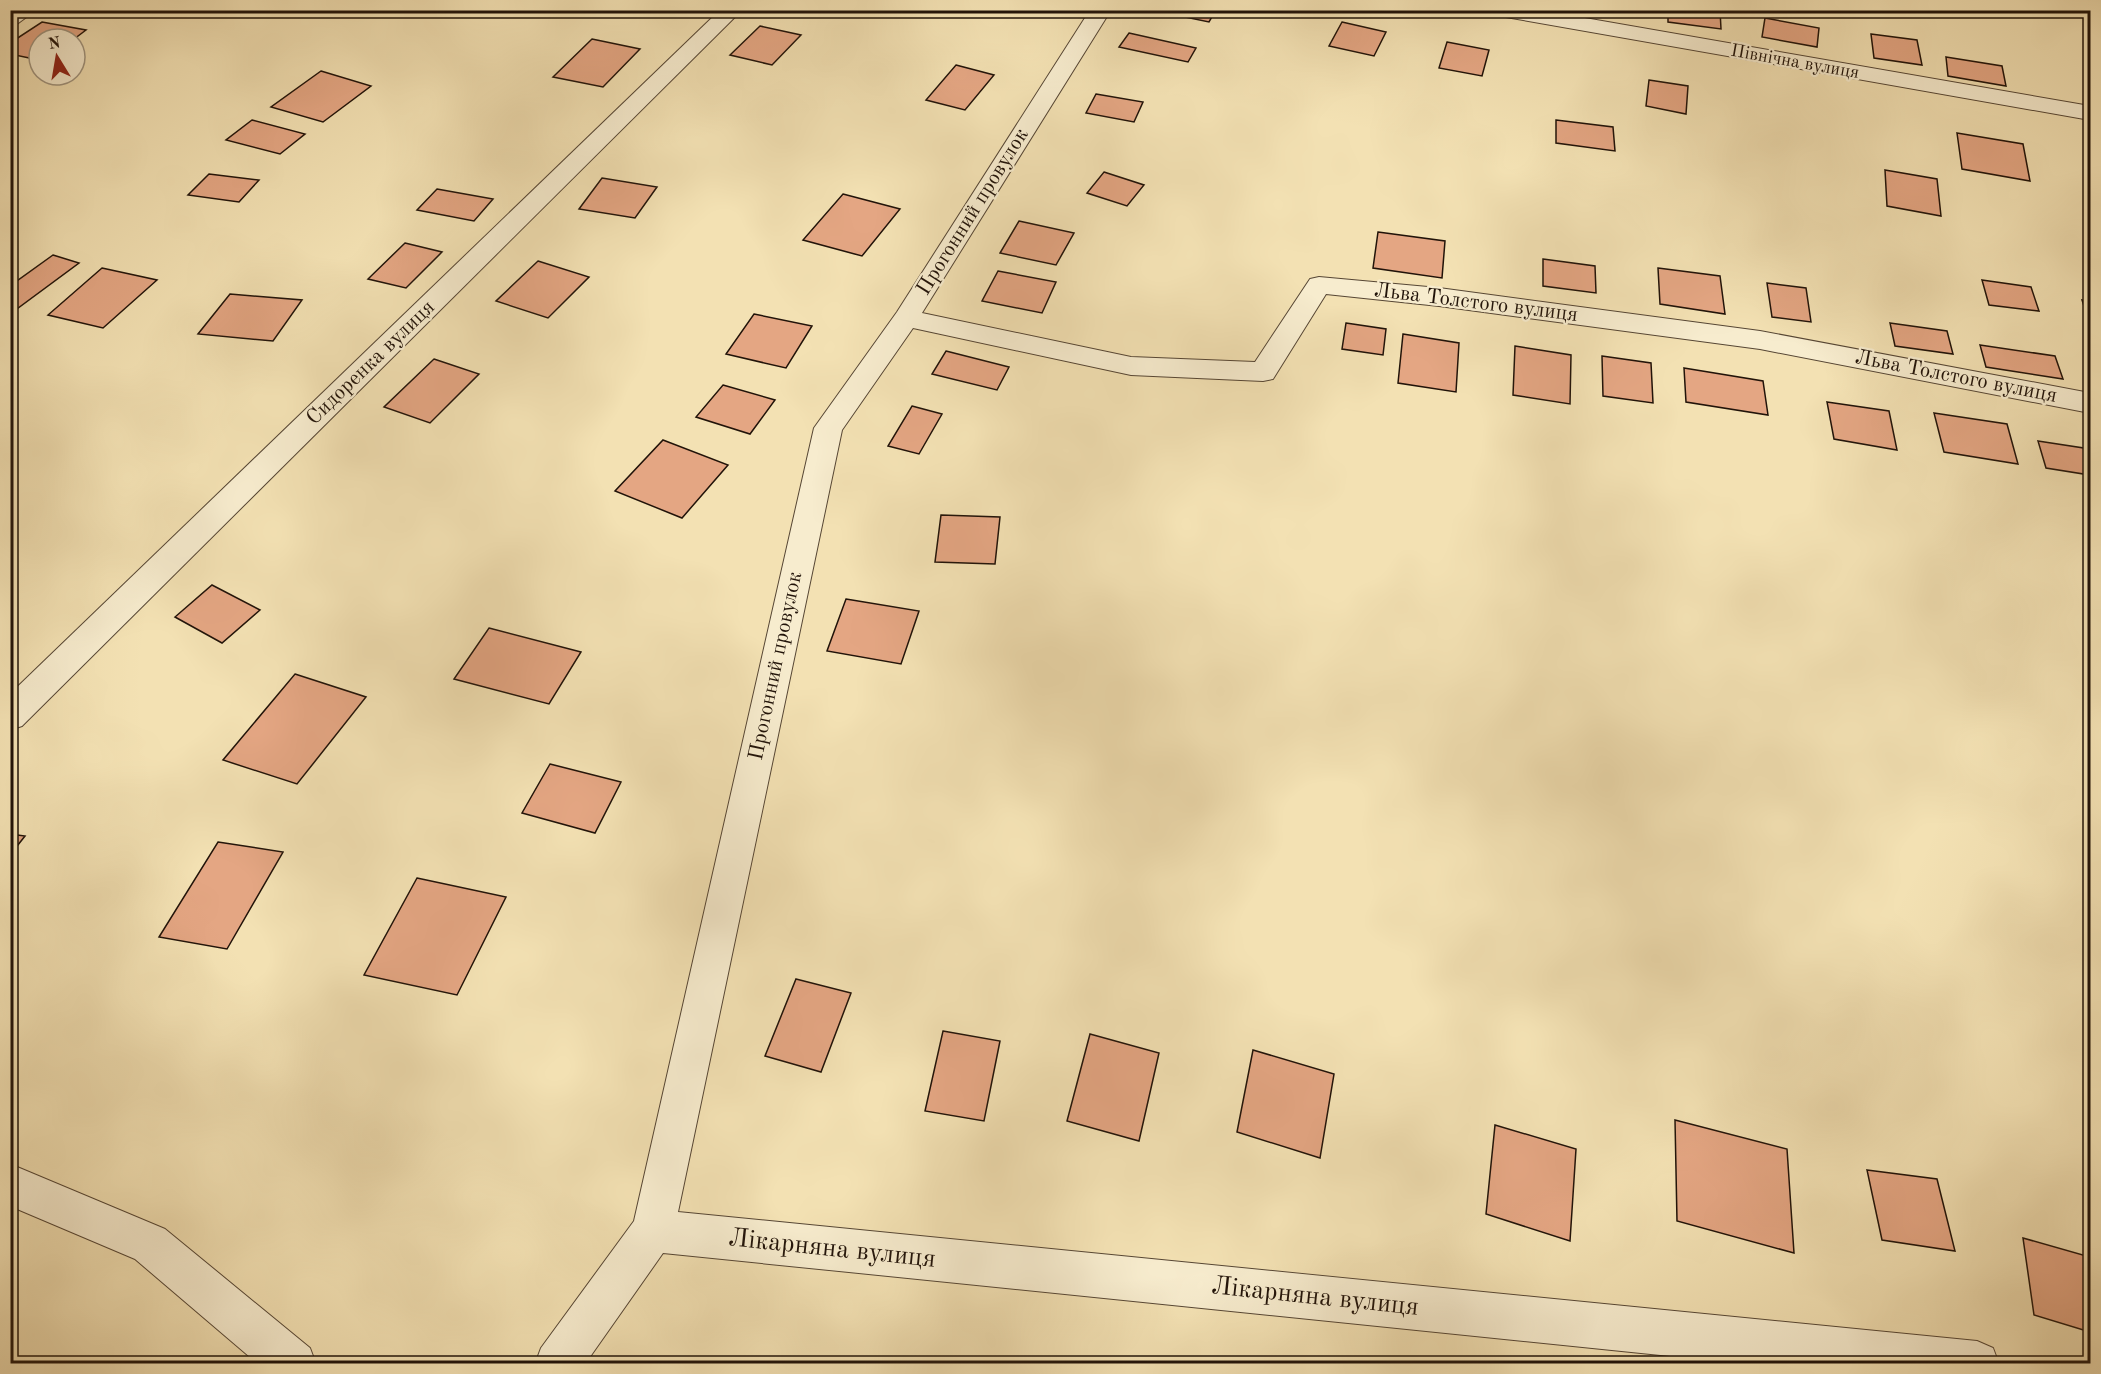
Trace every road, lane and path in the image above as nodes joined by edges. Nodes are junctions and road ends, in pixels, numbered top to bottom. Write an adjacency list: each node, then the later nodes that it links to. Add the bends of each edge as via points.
1 (26, 10): 5 (street)
2 (732, 10): 9 (street, Сидоренка вулиця)
3 (1101, 10): 7 (street, Прогонний провулок)
4 (1500, 10): 6 (street, Північна вулиця)
5 (10, 20)
6 (2091, 113)
7 (906, 318): 8 (street, Льва Толстого вулиця, via 1131,366 1263,372 1319,285 1760,340); 11 (street, Прогонний провулок, via 828,429)
8 (2091, 403)
9 (10, 716)
10 (10, 1185): 12 (street, via 150,1244)
11 (654, 1231): 13 (street, Прогонний провулок); 14 (street, Лікарняна вулиця)
12 (294, 1364)
13 (557, 1364)
14 (1977, 1364)

